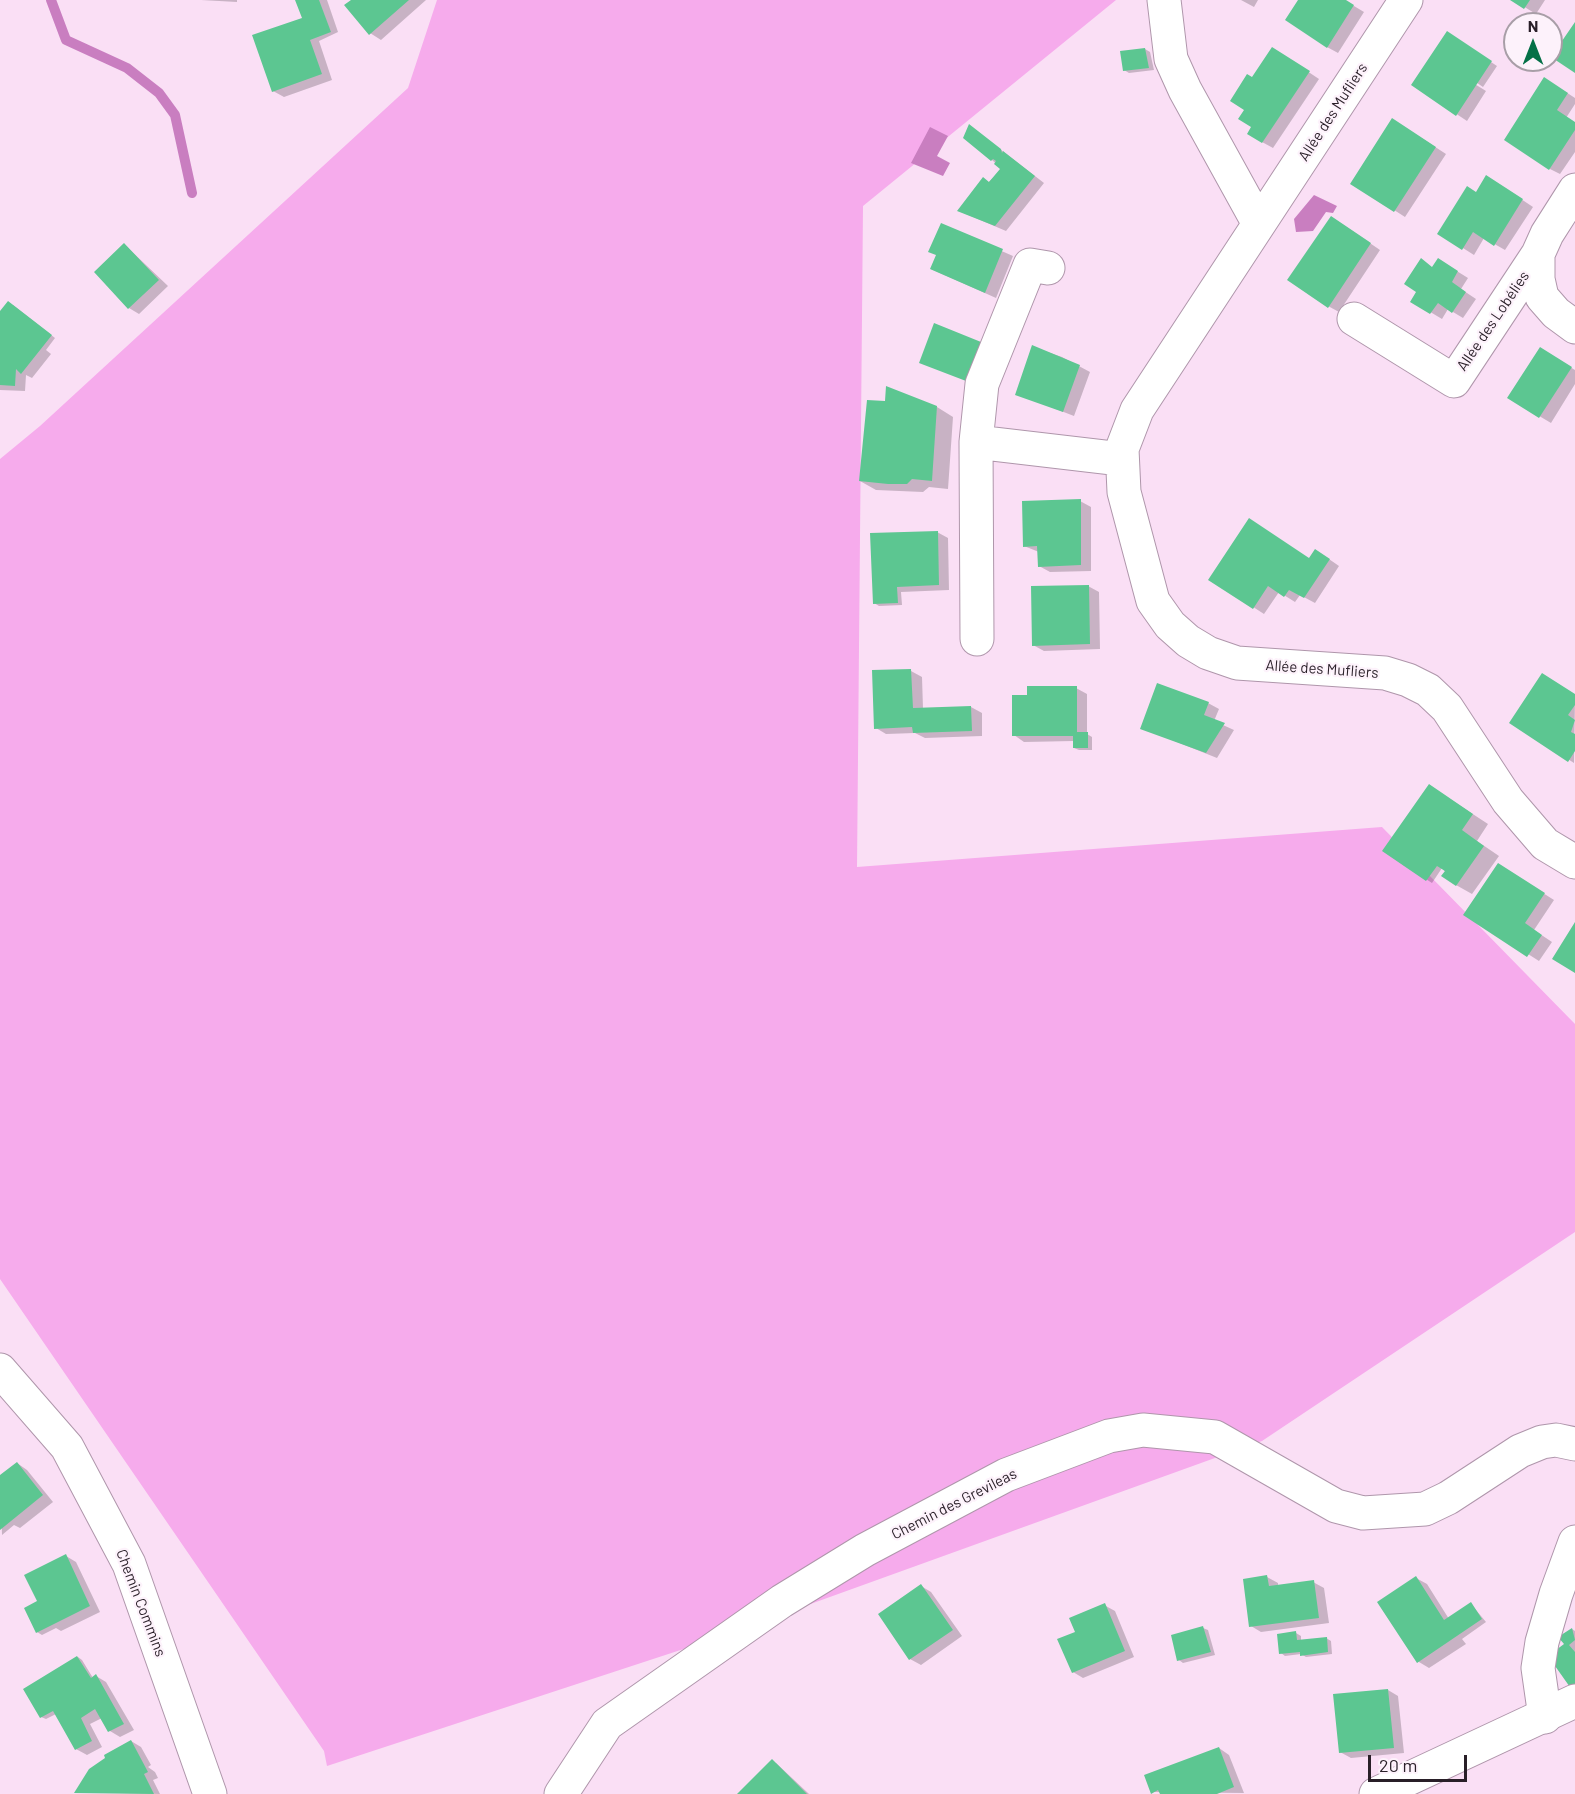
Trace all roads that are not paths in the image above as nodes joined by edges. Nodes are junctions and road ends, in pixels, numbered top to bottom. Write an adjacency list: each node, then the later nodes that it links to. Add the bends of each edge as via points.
1 (1164, 0): 4 (street, via 1171,59)
2 (1406, 0): 4 (street, Allée des Mufliers)
3 (1575, 190): 5 (street, Allée des Lobélies)
4 (1259, 224): 10 (street, Allée des Mufliers, via 1137,410)
5 (1538, 254): 7 (street, Allée des Lobélies, via 1454,381); 8 (street, Allée des Lobélies, via 1542,297)
6 (1048, 268): 9 (street, via 1030,265 982,384)
7 (1354, 319)
8 (1575, 327)
9 (976, 442): 10 (street); 11 (street)
10 (1121, 459): 12 (street, Allée des Mufliers, via 1124,492 1153,601 1176,630 1208,653 1237,663 1386,673 1428,690 1447,708 1508,801 1545,844)
11 (976, 639)
12 (1575, 862)
13 (0, 1370): 18 (street, Chemin Commins, via 67,1447 129,1564)
14 (1575, 1444): 19 (street, Chemin des Grevileas, via 1556,1440 1520,1451 1449,1498 1425,1509 1363,1513 1336,1506 1215,1437 1143,1430 1109,1436 1006,1475 866,1550 782,1601 607,1724)
15 (1575, 1542): 17 (street, via 1542,1642 1538,1668)
16 (1575, 1701): 17 (street)
17 (1545, 1717): 20 (street)
18 (210, 1794)
19 (561, 1794)
20 (1376, 1794)

